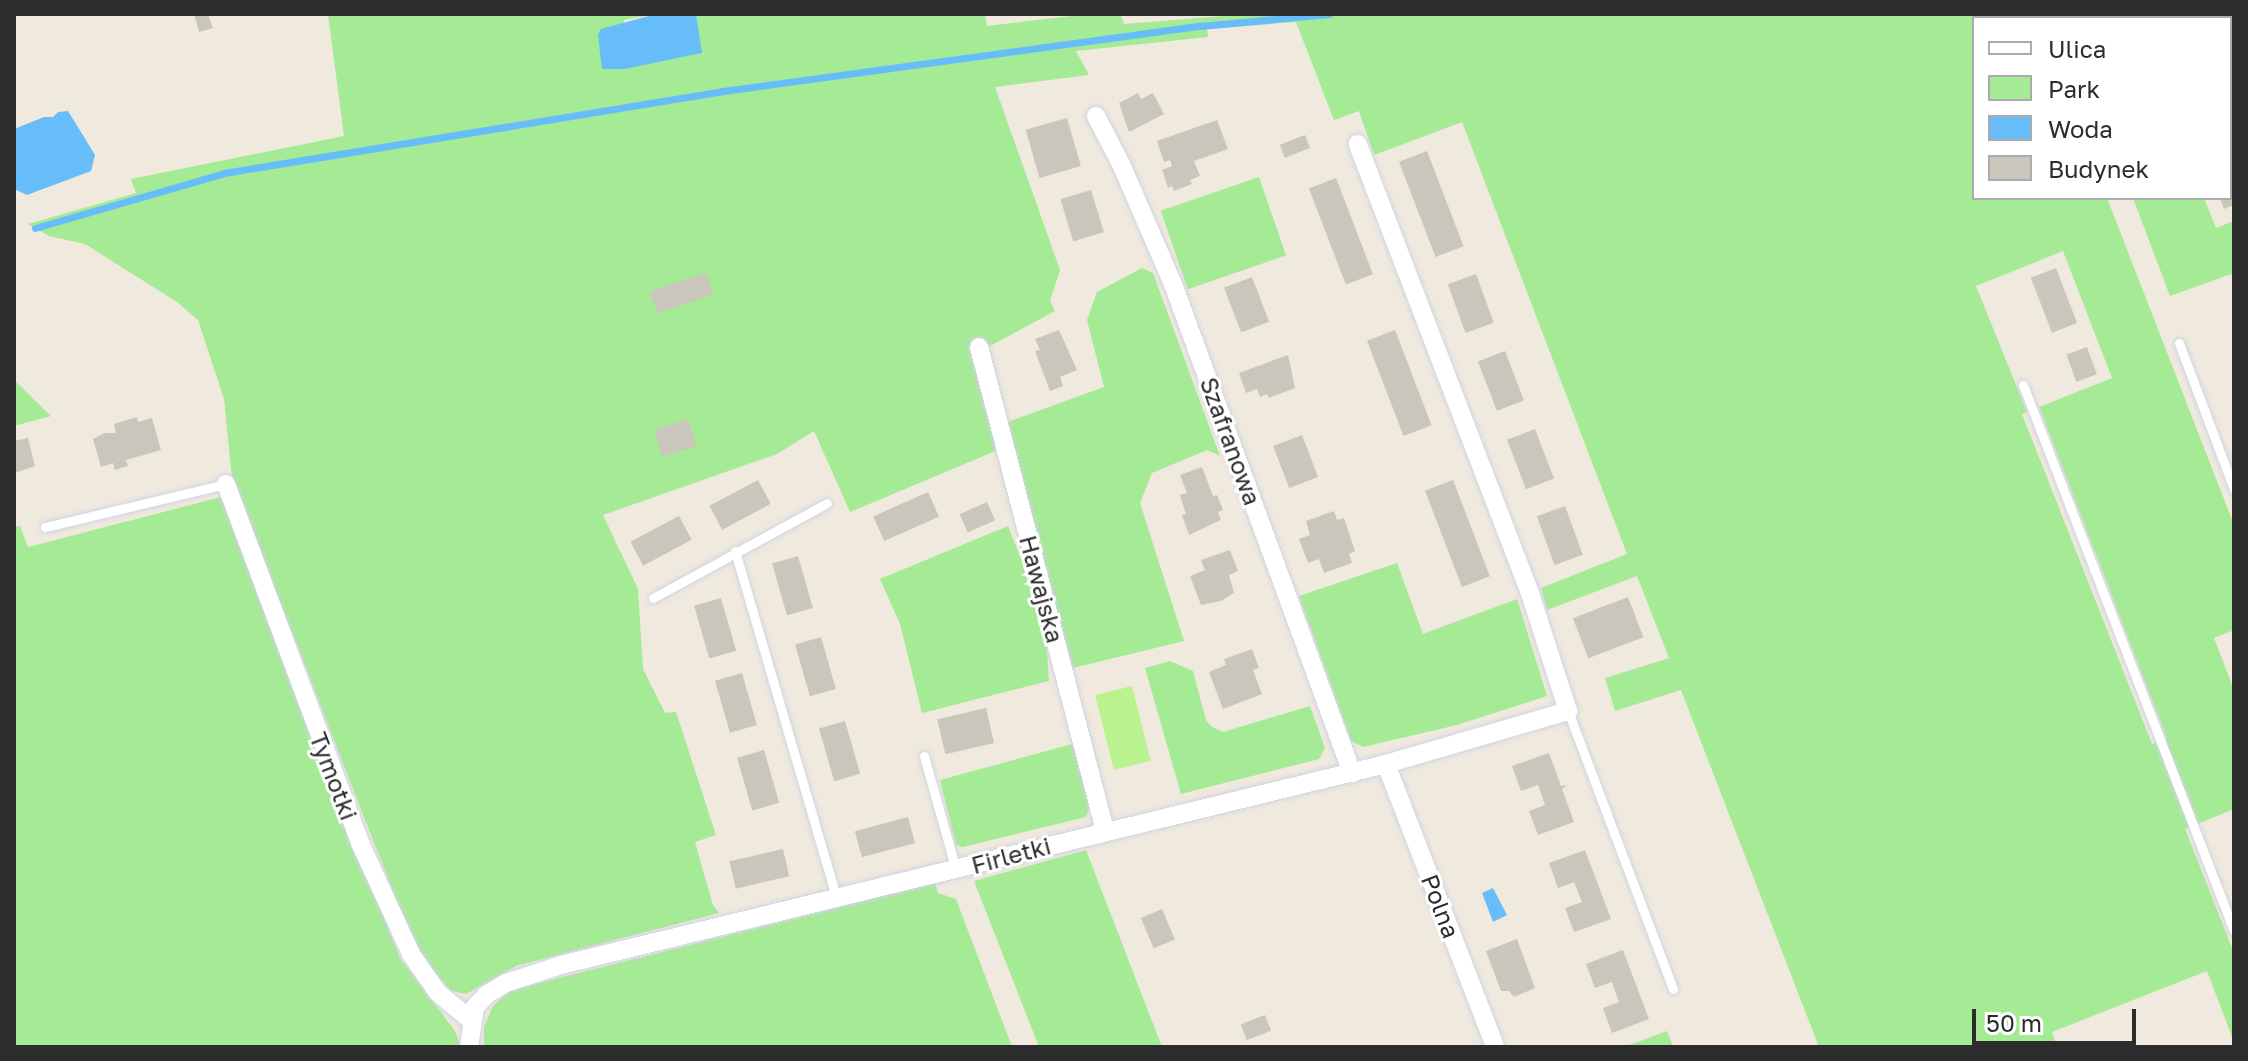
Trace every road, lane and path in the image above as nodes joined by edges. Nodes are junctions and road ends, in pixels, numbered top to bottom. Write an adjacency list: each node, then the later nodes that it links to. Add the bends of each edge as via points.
1 (1096, 116): 15 (street, Szafranowa, via 1173,284)
2 (1358, 144): 12 (street, via 1530,593)
3 (2179, 343): 7 (lane)
4 (979, 347): 16 (street, Hawajska)
5 (2023, 385): 19 (lane)
6 (226, 484): 9 (lane); 21 (street, Tymotki, via 360,843 411,954 438,993)
7 (2234, 489)
8 (827, 503): 10 (lane)
9 (45, 527)
10 (735, 551): 11 (lane); 18 (lane)
11 (653, 598)
12 (1568, 711): 14 (street, Firletki); 20 (lane)
13 (924, 756): 17 (lane)
14 (1386, 764): 15 (street, Firletki); 23 (street, Polna)
15 (1352, 773): 16 (street, Firletki)
16 (1105, 830): 17 (street, Firletki)
17 (956, 870): 18 (street, Firletki)
18 (836, 897): 21 (street, Firletki, via 506,983 475,1007)
19 (2234, 931)
20 (1673, 989)
21 (471, 1020): 22 (street)
22 (469, 1047)
23 (1495, 1047)

